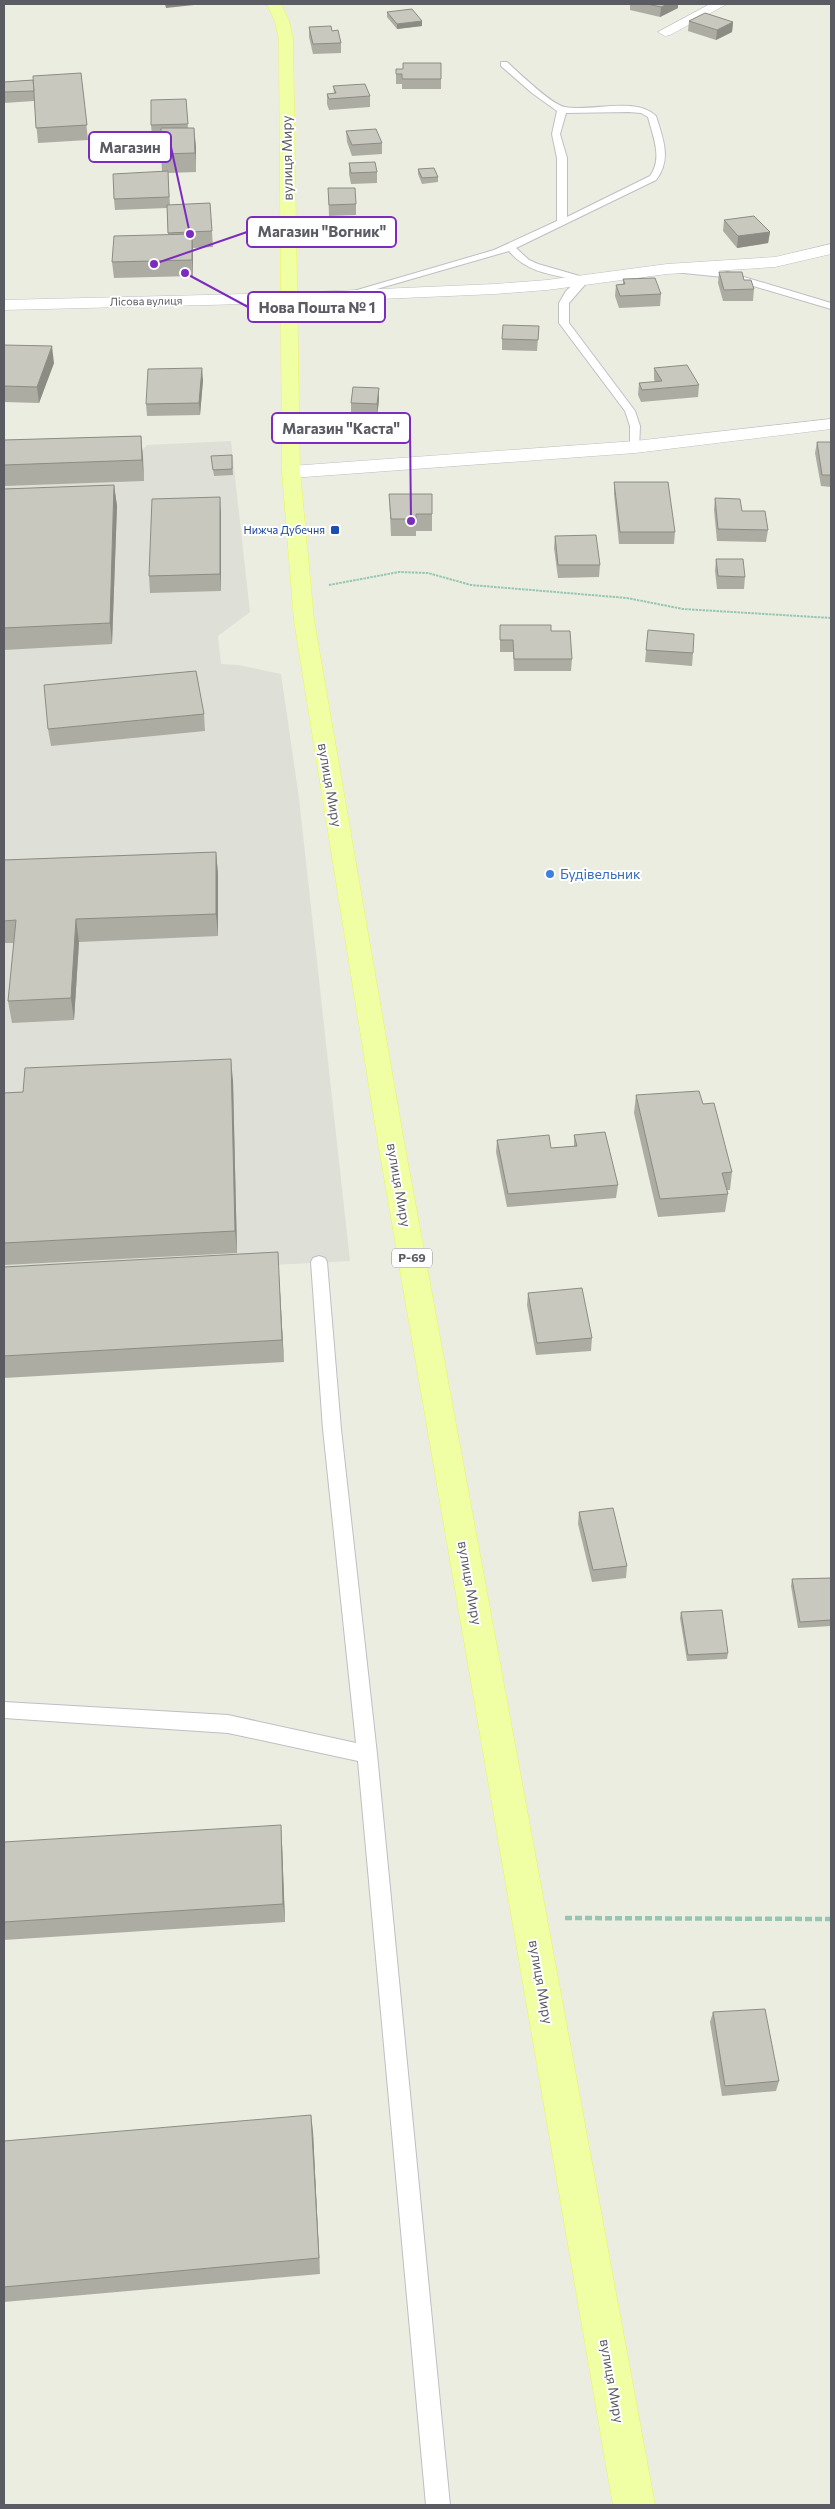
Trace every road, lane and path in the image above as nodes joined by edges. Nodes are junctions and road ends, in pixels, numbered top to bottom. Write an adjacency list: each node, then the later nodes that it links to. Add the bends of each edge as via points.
1 (274, 4): 12 (main road, вулиця Миру / Р-69, via 286,39)
2 (720, 4): 3 (street)
3 (665, 32)
4 (504, 64): 5 (lane)
5 (562, 110): 6 (lane, via 556,134 562,158); 6 (lane, via 643,111 652,116 663,160 661,170 653,178)
6 (562, 223): 7 (lane)
7 (511, 247): 10 (lane, via 526,263); 11 (lane)
8 (831, 249): 9 (street, Лісова вулиця, via 776,262)
9 (667, 269): 10 (street, Лісова вулиця); 14 (lane, via 724,274)
10 (585, 279): 11 (street, Лісова вулиця, via 495,289); 16 (lane, via 563,303 564,323 630,411 635,426)
11 (343, 296): 12 (street, Лісова вулиця)
12 (288, 298): 13 (street, Лісова вулиця); 17 (main road, вулиця Миру / Р-69)
13 (4, 305)
14 (831, 306)
15 (831, 424): 16 (street)
16 (635, 447): 17 (street)
17 (291, 472): 18 (main road, вулиця Миру / Р-69)
18 (302, 591): 19 (path, via 399,572 419,573 471,585 626,598 682,609); 23 (main road, вулиця Миру / Р-69, via 318,715 386,1113)
19 (831, 618)
20 (319, 1262): 22 (lane, via 332,1429)
21 (4, 1710): 22 (lane, via 228,1724)
22 (367, 1754): 25 (lane)
23 (529, 1918): 24 (path); 26 (main road, вулиця Миру / Р-69)
24 (831, 1919)
25 (438, 2505)
26 (634, 2505)

